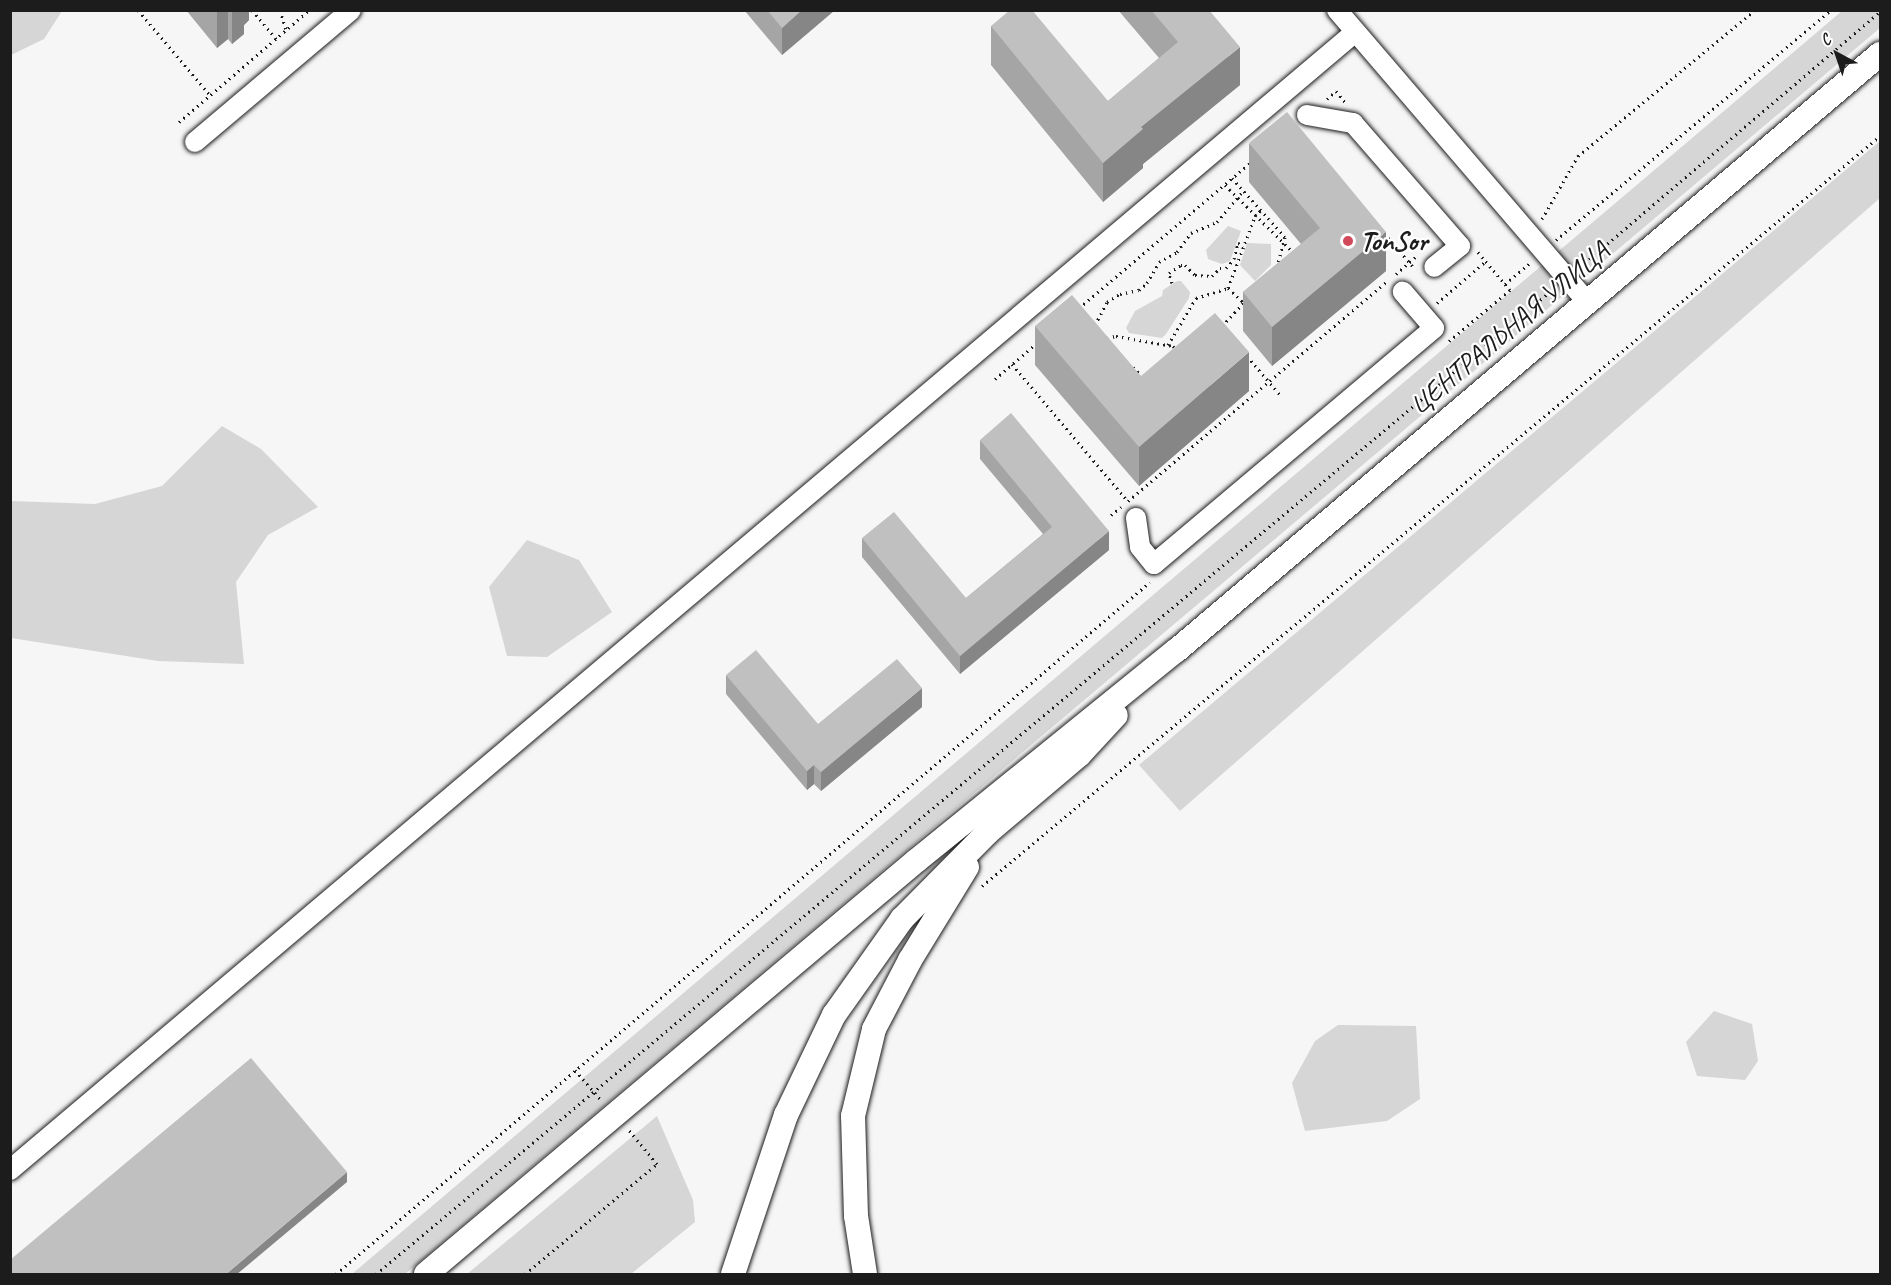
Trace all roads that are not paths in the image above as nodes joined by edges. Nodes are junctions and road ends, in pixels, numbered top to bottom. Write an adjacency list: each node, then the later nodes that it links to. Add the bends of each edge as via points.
1 (351, 10): 6 (street)
2 (1337, 10): 3 (street)
3 (1354, 33): 9 (street); 13 (street)
4 (1881, 54): 9 (main road, ЦЕНТРАЛЬНАЯ УЛИЦА)
5 (1307, 116): 7 (street, via 1353,123 1460,246)
6 (195, 142)
7 (1426, 265)
8 (1403, 292): 10 (street, via 1434,328 1154,564 1140,548)
9 (1586, 301): 11 (main road, ЦЕНТРАЛЬНАЯ УЛИЦА)
10 (1132, 509)
11 (1177, 650): 12 (main road, via 1078,755); 14 (main road, via 916,861)
12 (988, 832): 15 (main road, via 902,920 834,1015 786,1115); 16 (main road, via 909,960 874,1029 853,1116 856,1216)
13 (10, 1170)
14 (426, 1275)
15 (733, 1275)
16 (865, 1275)

